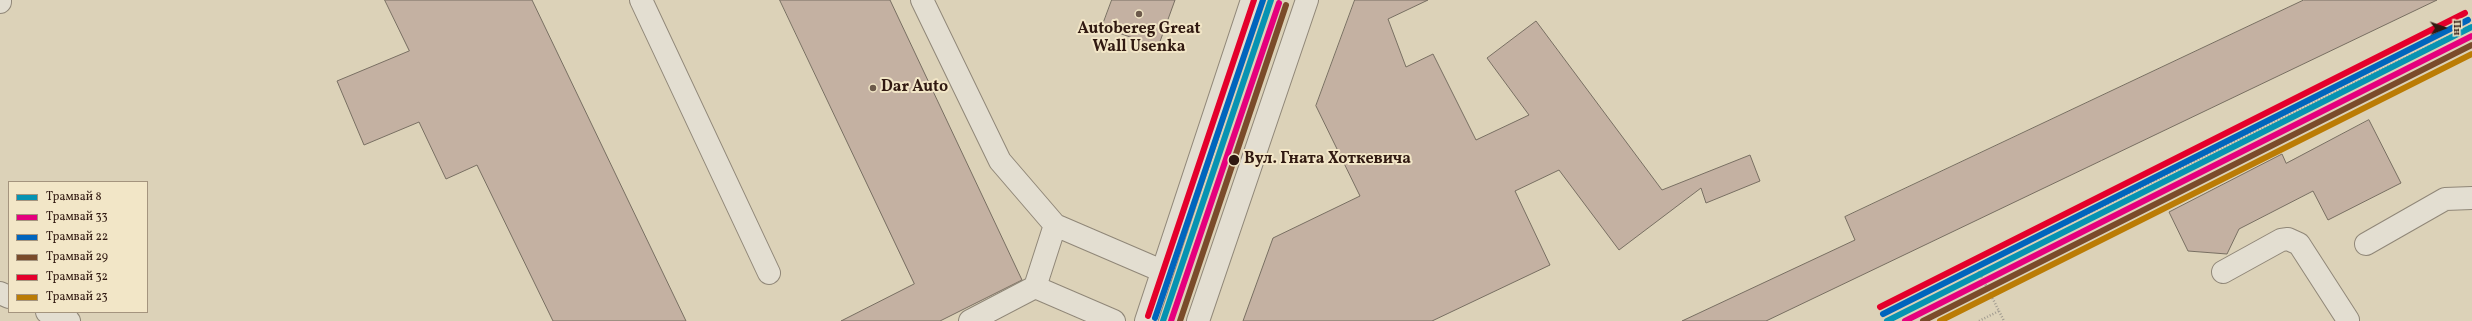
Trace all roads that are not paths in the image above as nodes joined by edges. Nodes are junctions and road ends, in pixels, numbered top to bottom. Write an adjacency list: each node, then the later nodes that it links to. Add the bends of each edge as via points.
1 (641, 0): 10 (street)
2 (922, 0): 6 (street, via 1000,161)
3 (1252, 0): 8 (street)
4 (1307, 0): 18 (street)
5 (2472, 198): 7 (street, via 2445,199)
6 (1055, 225): 8 (street); 11 (street)
7 (2366, 244)
8 (1162, 270): 17 (street)
9 (2223, 272): 13 (street, via 2282,240 2294,241 2299,244)
10 (769, 274)
11 (1035, 287): 15 (street); 16 (street)
12 (49, 313): 14 (street)
13 (2348, 320)
14 (69, 321)
15 (970, 321)
16 (1114, 321)
17 (1146, 321)
18 (1198, 321)

